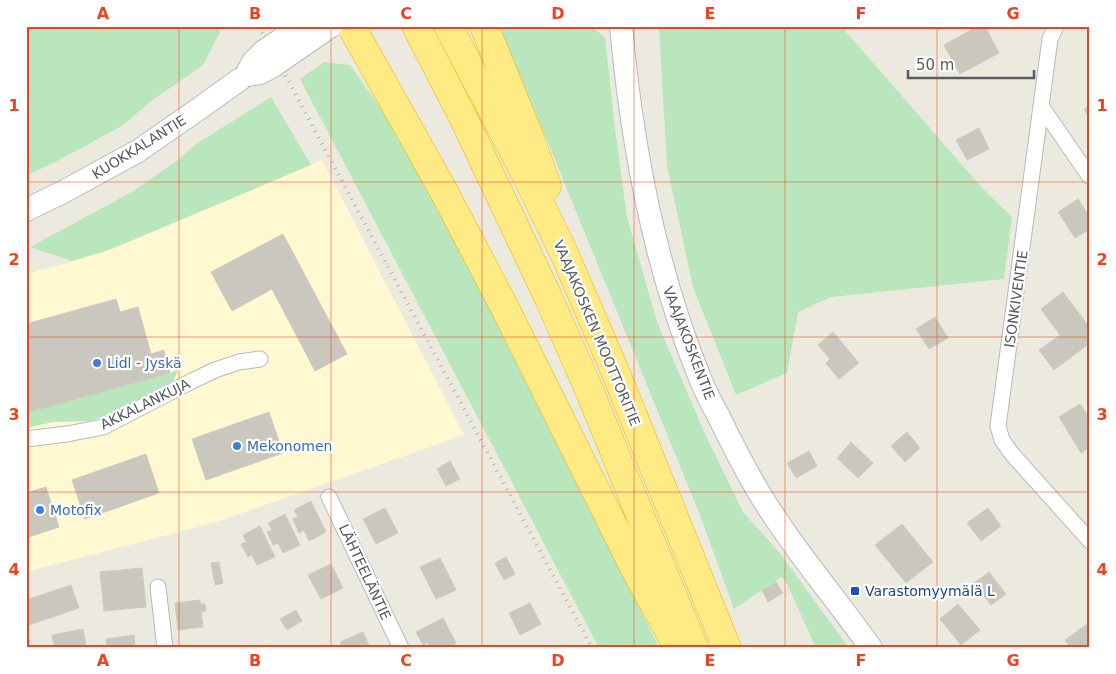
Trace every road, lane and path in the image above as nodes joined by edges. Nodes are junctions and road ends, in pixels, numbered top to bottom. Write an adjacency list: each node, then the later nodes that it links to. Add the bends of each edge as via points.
1 (301, 26): 9 (main road, KUOKKALANTIE, bridge, via 264,51)
2 (331, 26): 9 (main road, KUOKKALANTIE, bridge, via 260,73)
3 (351, 26): 22 (highway, via 442,188)
4 (416, 26): 23 (highway, via 549,299)
5 (448, 26): 13 (highway, VAAJAKOSKEN MOOTTORITIE)
6 (484, 26): 13 (highway, via 553,202)
7 (621, 26): 19 (main road, VAAJAKOSKENTIE, via 637,150 656,246 680,326 703,386 759,492)
8 (1056, 26): 10 (street, ISONKIVENTIE, via 1050,39)
9 (246, 75): 12 (main road, KUOKKALANTIE, via 138,151)
10 (1041, 106): 11 (street); 17 (street, ISONKIVENTIE, via 998,426 1002,440 1012,454)
11 (1090, 177)
12 (26, 210)
13 (564, 253): 24 (highway, VAAJAKOSKEN MOOTTORITIE)
14 (260, 359): 15 (street, AKKALANKUJA, via 215,370 103,427)
15 (26, 439)
16 (329, 497): 21 (street, LÄHTEELÄNTIE)
17 (1090, 541)
18 (158, 587): 20 (street)
19 (871, 647)
20 (165, 648)
21 (401, 648)
22 (678, 648)
23 (694, 648)
24 (727, 648)

